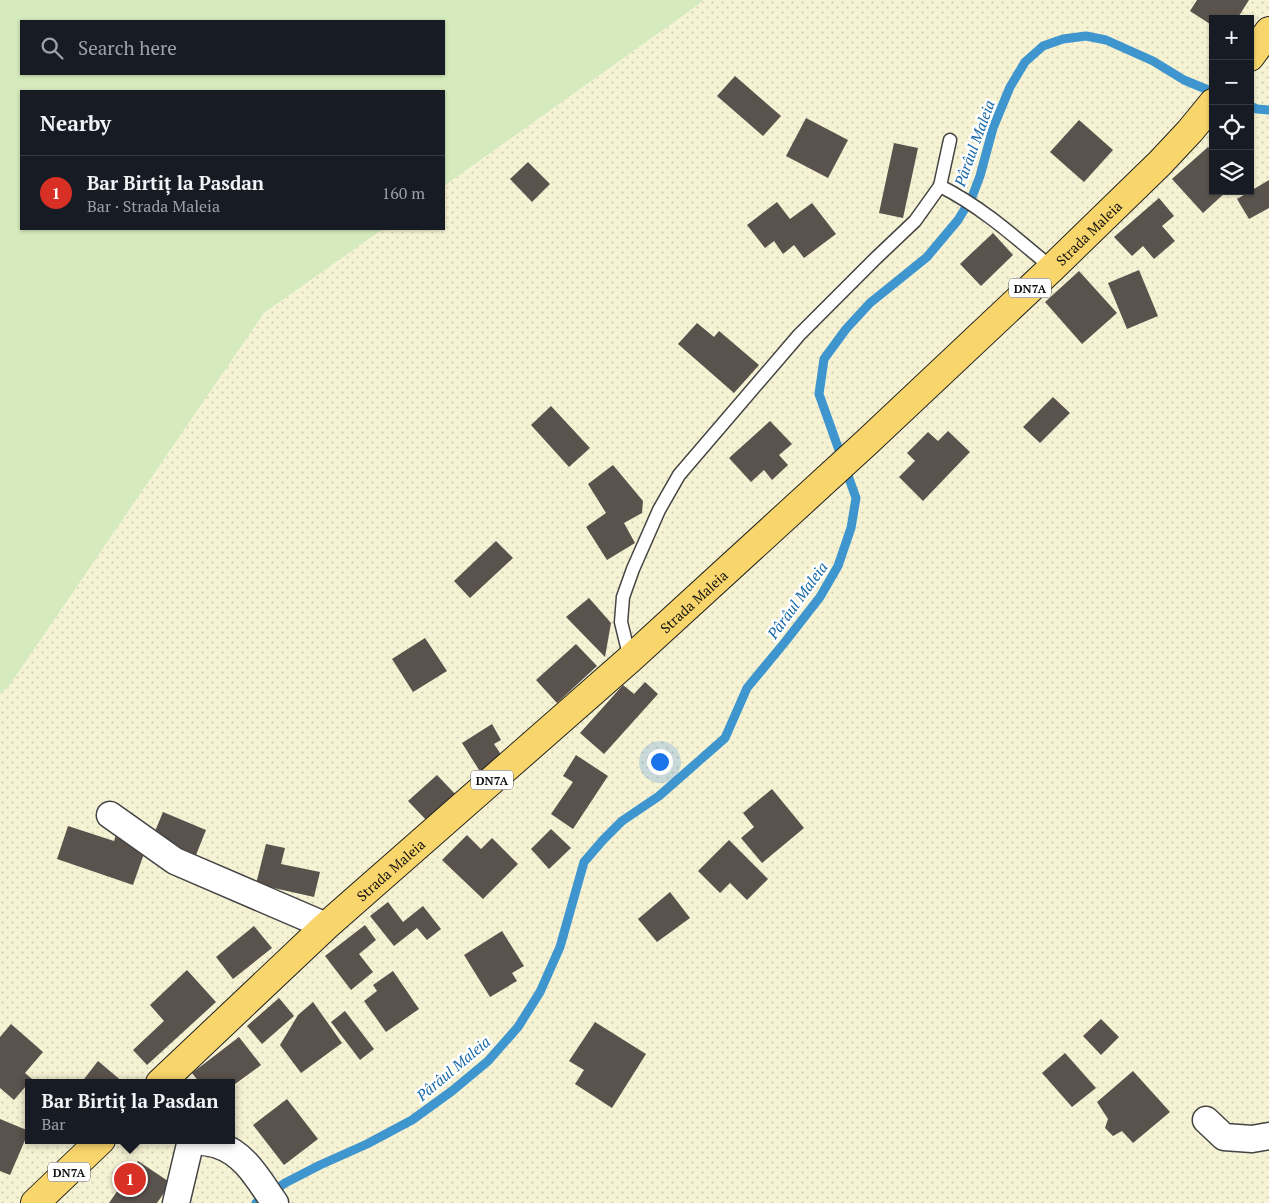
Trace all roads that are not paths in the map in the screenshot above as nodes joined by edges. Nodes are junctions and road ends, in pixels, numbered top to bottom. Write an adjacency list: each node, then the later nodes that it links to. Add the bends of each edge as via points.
1 (1269, 31): 2 (main road)
2 (1254, 52)
3 (1211, 105): 6 (main road, Strada Maleia / DN7A, via 1160,163)
4 (950, 140): 5 (lane)
5 (940, 186): 6 (lane, via 992,218); 7 (lane, via 915,221 799,335 679,475 659,510 623,597 620,622)
6 (1052, 268): 7 (main road, Strada Maleia / DN7A)
7 (630, 659): 9 (main road, Strada Maleia / DN7A)
8 (110, 815): 9 (street, via 175,861)
9 (326, 926): 10 (main road, Strada Maleia / DN7A)
10 (164, 1079)
11 (1206, 1120): 12 (street, via 1224,1137 1252,1139)
12 (1269, 1136)
13 (97, 1144): 17 (main road, DN7A)
14 (190, 1144): 18 (street)
15 (217, 1144): 16 (street, via 231,1150 248,1165)
16 (268, 1194)
17 (36, 1203)
18 (176, 1203)

